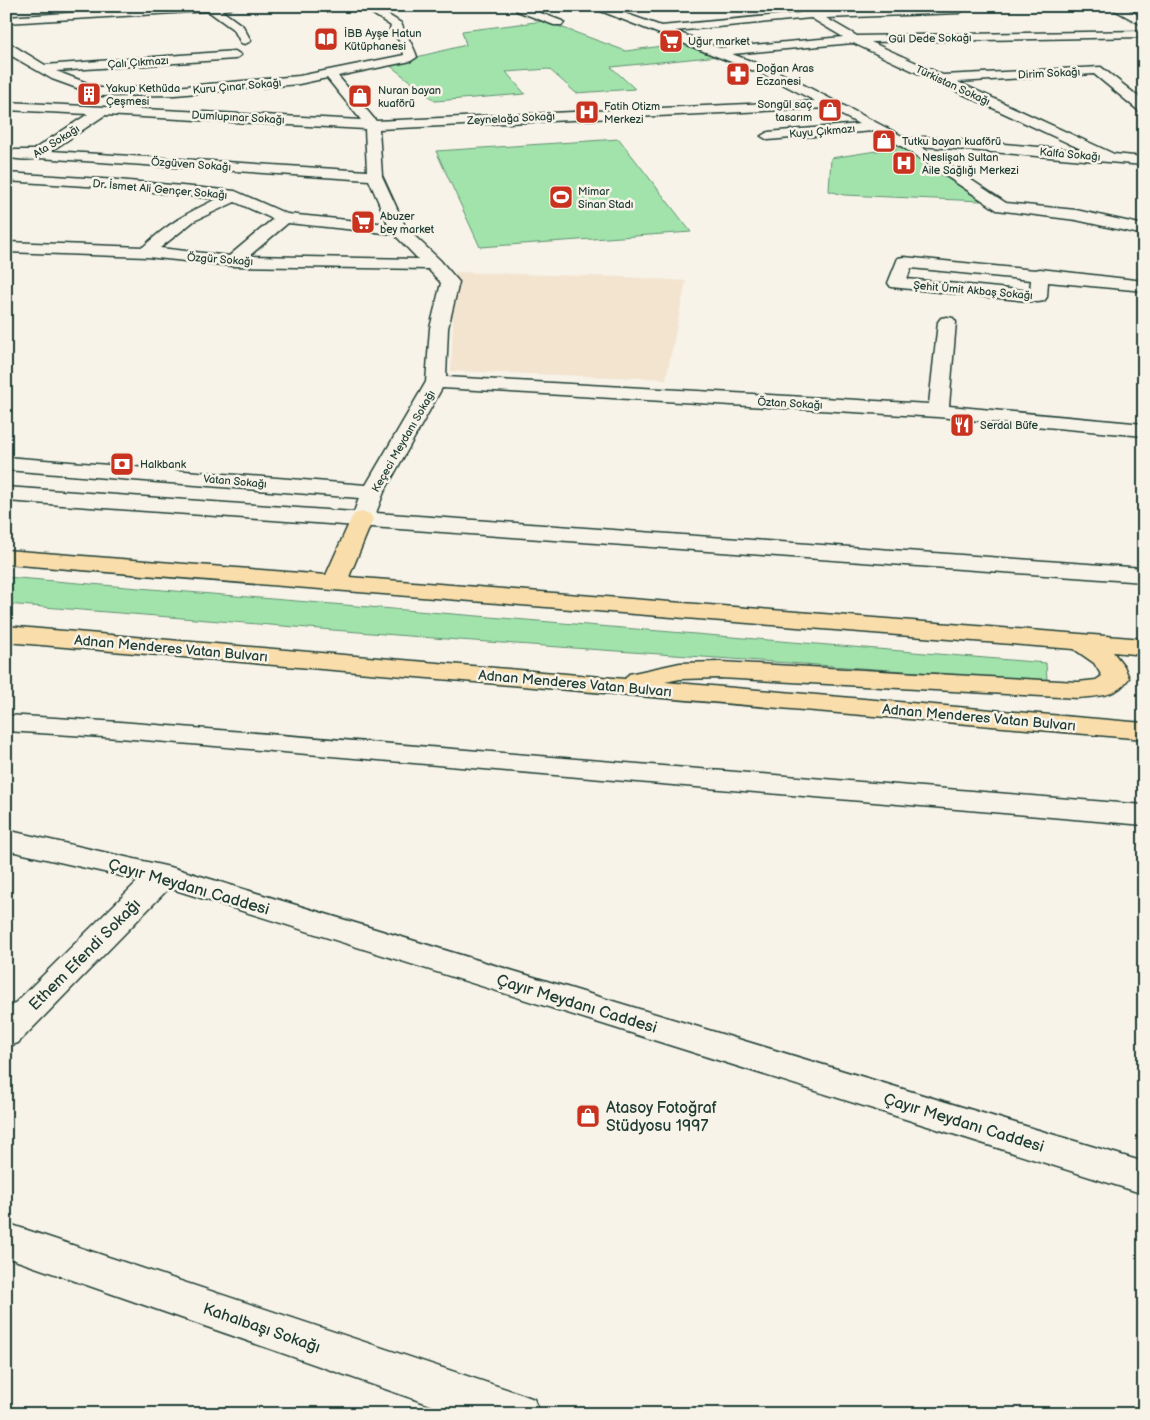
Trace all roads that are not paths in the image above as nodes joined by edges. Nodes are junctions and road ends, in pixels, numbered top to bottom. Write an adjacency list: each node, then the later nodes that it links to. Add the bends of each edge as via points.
1 (230, 6): 6 (street)
2 (366, 6): 31 (street, Kuru Çınar Sokağı, via 398,25 396,29 406,42 411,58)
3 (540, 6): 7 (street)
4 (593, 6): 15 (street)
5 (797, 6): 14 (street, Türkistan Sokağı)
6 (211, 8): 9 (street); 26 (street, via 239,28)
7 (517, 8): 17 (street)
8 (1115, 8): 11 (street); 18 (street)
9 (89, 9): 16 (street)
10 (906, 9): 12 (street); 14 (street)
11 (1144, 9)
12 (960, 11)
13 (650, 13): 15 (street)
14 (811, 15): 21 (street); 25 (street, Türkistan Sokağı)
15 (621, 16): 21 (street)
16 (6, 20)
17 (558, 23)
18 (1144, 23)
19 (1077, 25): 23 (street)
20 (980, 26): 24 (street)
21 (660, 30): 28 (street)
22 (1144, 34): 23 (street, Gül Dede Sokağı)
23 (1090, 35): 24 (street, Gül Dede Sokağı)
24 (994, 37): 25 (street, Gül Dede Sokağı)
25 (855, 39): 28 (street, Gül Dede Sokağı); 32 (street, Türkistan Sokağı)
26 (245, 41)
27 (6, 44): 30 (street, Kuru Çınar Sokağı)
28 (717, 52): 35 (street, via 771,73)
29 (235, 55): 30 (street, Çalı Çıkmazı)
30 (41, 69): 33 (street, Kuru Çınar Sokağı)
31 (330, 74): 33 (street, Kuru Çınar Sokağı, via 238,87); 41 (street)
32 (940, 79): 38 (street, Dirim Sokağı, via 1097,70); 47 (street, Türkistan Sokağı)
33 (99, 92): 37 (street)
34 (644, 97): 40 (street)
35 (829, 104): 40 (street, Zeynelağa Sokağı); 42 (street)
36 (6, 106): 37 (street, Dumlupınar Sokağı)
37 (65, 108): 39 (street, Dumlupınar Sokağı)
38 (1144, 108)
39 (104, 110): 41 (street, Dumlupınar Sokağı); 46 (street, Ata Sokağı)
40 (658, 111): 41 (street, Zeynelağa Sokağı)
41 (372, 125): 50 (street, Keçeci Meydanı Sokağı)
42 (876, 126): 43 (street, Kuyu Çıkmazı); 44 (street)
43 (768, 136)
44 (906, 143): 47 (street, Kalfa Sokağı, via 924,141); 55 (street, via 1002,207 1076,215)
45 (6, 154): 46 (street, Özgüven Sokağı)
46 (39, 154): 49 (street, Ata Sokağı); 50 (street, Özgüven Sokağı)
47 (1111, 158): 48 (street, Kalfa Sokağı)
48 (1144, 161)
49 (6, 167)
50 (375, 176): 54 (street, Keçeci Meydanı Sokağı)
51 (6, 177): 52 (street, Dr. İsmet Ali Gençer Sokağı)
52 (235, 196): 53 (street, Dr. İsmet Ali Gençer Sokağı); 57 (street, via 188,218)
53 (284, 218): 54 (street, Dr. İsmet Ali Gençer Sokağı); 58 (street)
54 (399, 230): 59 (street, Keçeci Meydanı Sokağı)
55 (1144, 230)
56 (6, 247): 57 (street, Özgür Sokağı)
57 (147, 252): 58 (street, Özgür Sokağı)
58 (232, 261): 59 (street, Özgür Sokağı)
59 (434, 264): 63 (street, Keçeci Meydanı Sokağı, via 450,282 439,328)
60 (1040, 274): 60 (street, Şehit Ümit Akbaş Sokağı, via 1038,297 897,283 904,262); 61 (street, Şehit Ümit Akbaş Sokağı)
61 (1144, 286)
62 (947, 322): 64 (street)
63 (436, 382): 64 (street, Öztan Sokağı); 67 (street, Keçeci Meydanı Sokağı)
64 (938, 411): 65 (street, Öztan Sokağı)
65 (1144, 430)
66 (6, 463): 67 (street, Vatan Sokağı)
67 (373, 492): 69 (street, Keçeci Meydanı Sokağı)
68 (6, 494): 69 (street)
69 (362, 519): 71 (street); 72 (main road)
70 (6, 557): 72 (main road)
71 (1144, 576)
72 (335, 582): 74 (main road)
73 (6, 634): 76 (main road, Adnan Menderes Vatan Bulvarı)
74 (1083, 644): 75 (main road); 76 (main road, via 1113,668 1116,678 1103,688 1028,688 937,680 720,670 680,671)
75 (1144, 647)
76 (617, 686): 78 (main road, Adnan Menderes Vatan Bulvarı)
77 (6, 723): 79 (street)
78 (1144, 730)
79 (1144, 815)
80 (6, 840): 81 (street, Çayır Meydanı Caddesi)
81 (163, 875): 82 (street, Ethem Efendi Sokağı); 83 (street, Çayır Meydanı Caddesi)
82 (6, 1034)
83 (1144, 1178)
84 (6, 1240): 85 (street, Kahalbaşı Sokağı)
85 (518, 1414)

